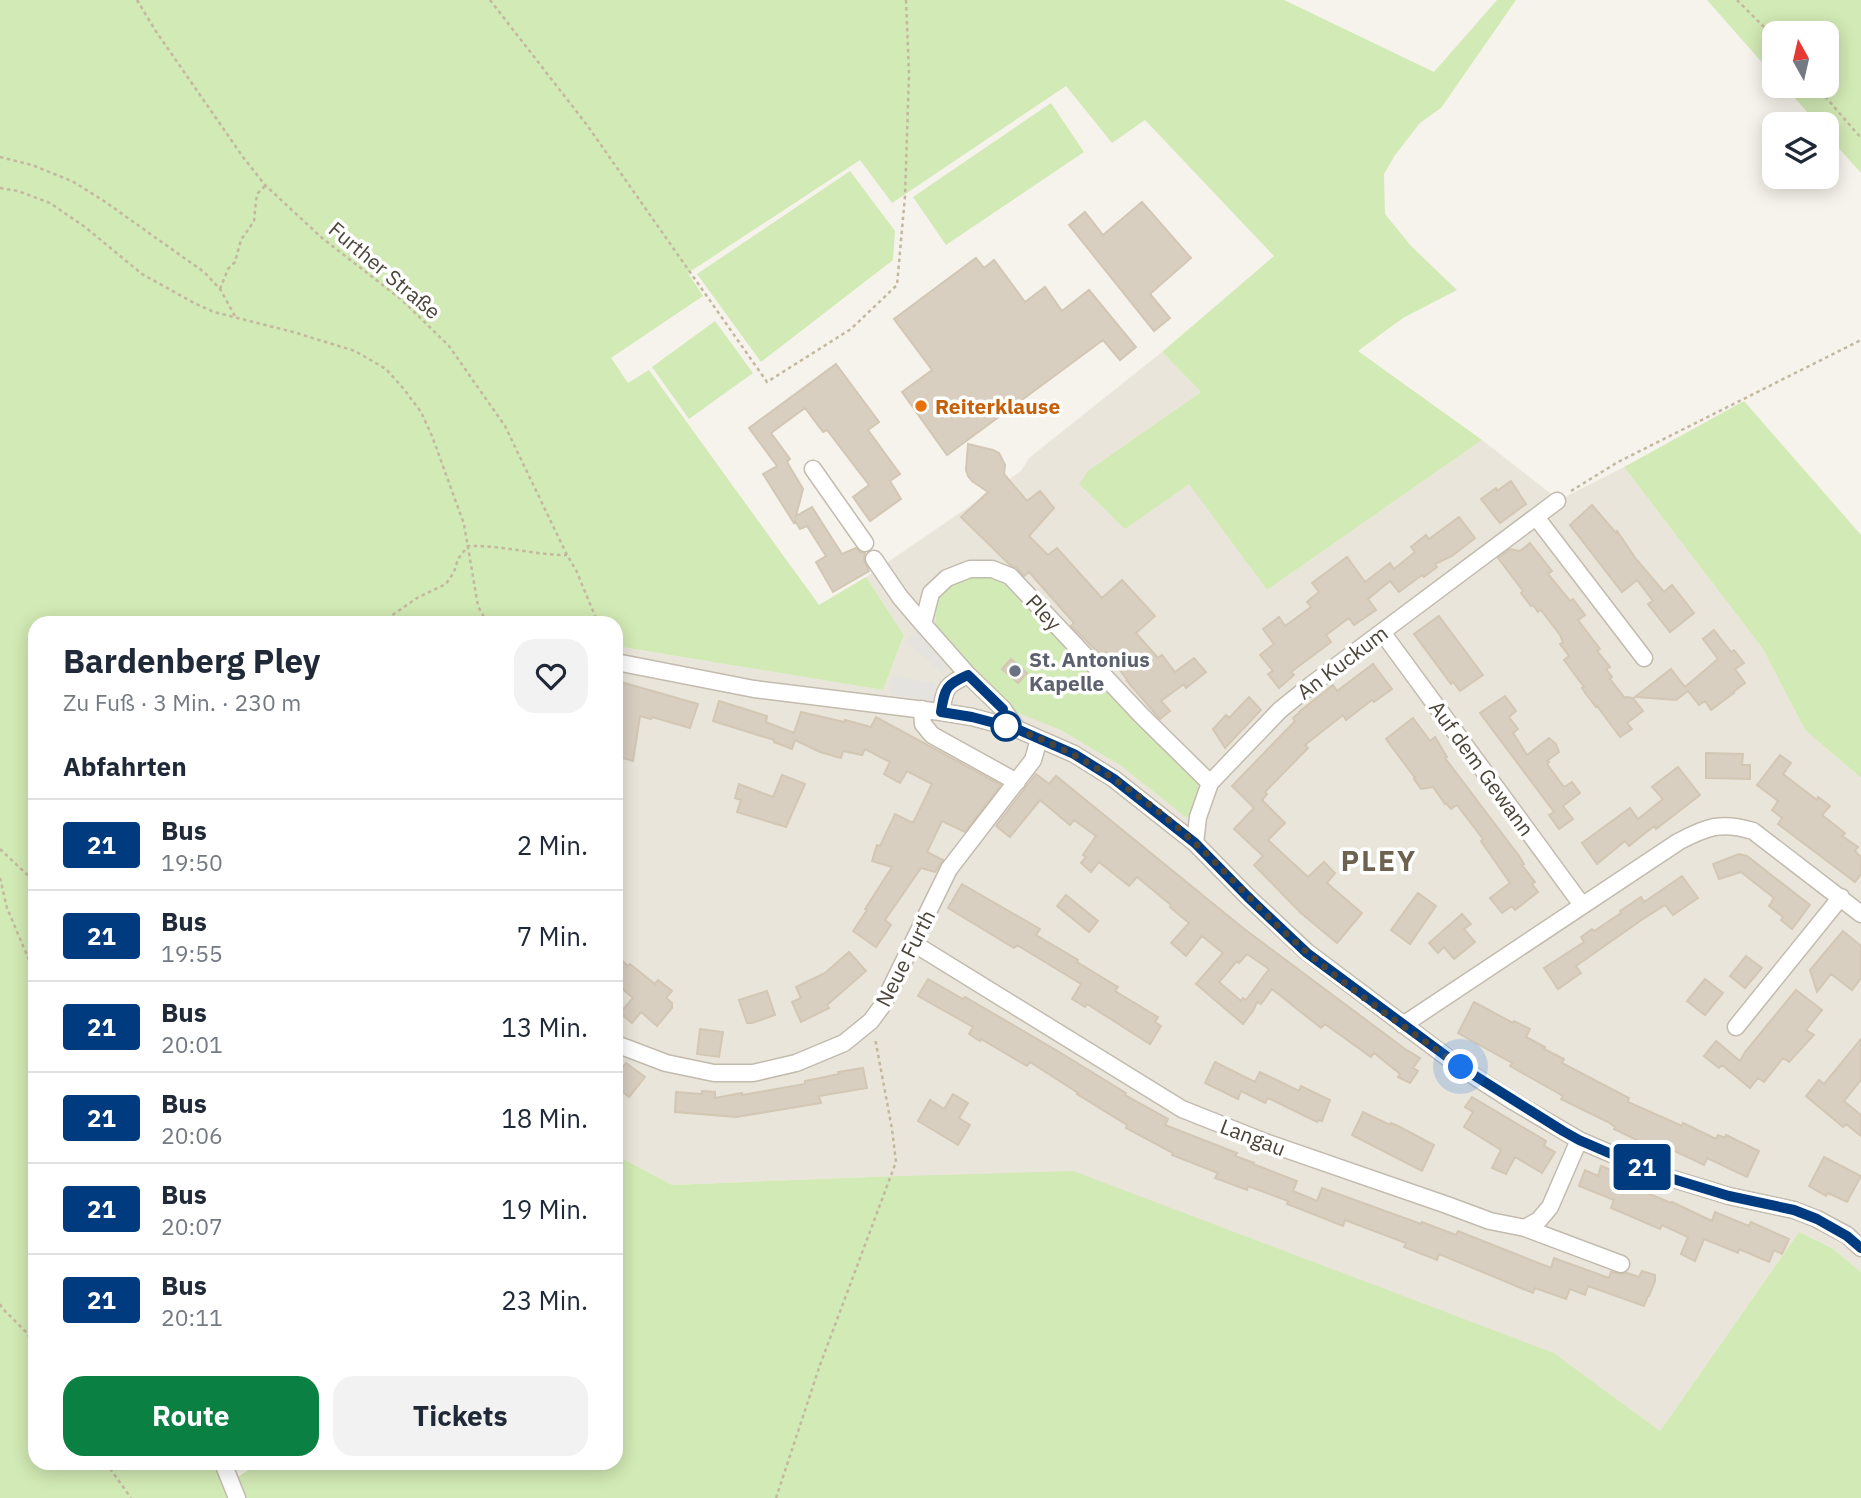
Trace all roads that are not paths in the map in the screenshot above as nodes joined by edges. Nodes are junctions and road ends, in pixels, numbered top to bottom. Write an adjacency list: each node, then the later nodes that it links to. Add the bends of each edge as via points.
1 (813, 469): 4 (street)
2 (1557, 501): 3 (street, An Kuckum)
3 (1536, 517): 7 (street, An Kuckum); 8 (street)
4 (865, 543)
5 (874, 559): 6 (street)
6 (923, 624): 10 (street); 16 (street, Pley, via 931,593 947,578 970,569 992,569 1010,576)
7 (1382, 632): 16 (street, An Kuckum, via 1280,710); 19 (street, Auf dem Gewann)
8 (1644, 658)
9 (623, 663): 11 (street, via 754,689)
10 (968, 675): 12 (street, via 951,683); 13 (street)
11 (922, 709): 12 (street); 15 (street, via 923,724 932,735)
12 (941, 712): 13 (street)
13 (1017, 729): 14 (street)
14 (1039, 738): 15 (street, Neue Furth, via 1033,760); 17 (street, via 1114,779)
15 (1017, 782): 21 (street, Neue Furth, via 964,847)
16 (1210, 783): 17 (street, An Kuckum)
17 (1195, 843): 22 (street, via 1307,953)
18 (1841, 897): 19 (street, via 1753,831 1721,826 1678,842); 20 (street); 23 (street)
19 (1582, 905): 22 (street)
20 (1861, 914)
21 (913, 943): 24 (street, Neue Furth, via 871,1021 844,1043 796,1063 753,1073 714,1073 666,1063); 26 (street, Langau, via 1182,1108 1490,1221)
22 (1403, 1025): 25 (street)
23 (1736, 1027)
24 (623, 1047)
25 (1579, 1140): 26 (street, via 1550,1207); 27 (street, via 1660,1175 1794,1210 1847,1236)
26 (1525, 1228): 28 (street, Langau)
27 (1861, 1248)
28 (1621, 1264)
29 (226, 1470): 30 (street)
30 (236, 1498)

